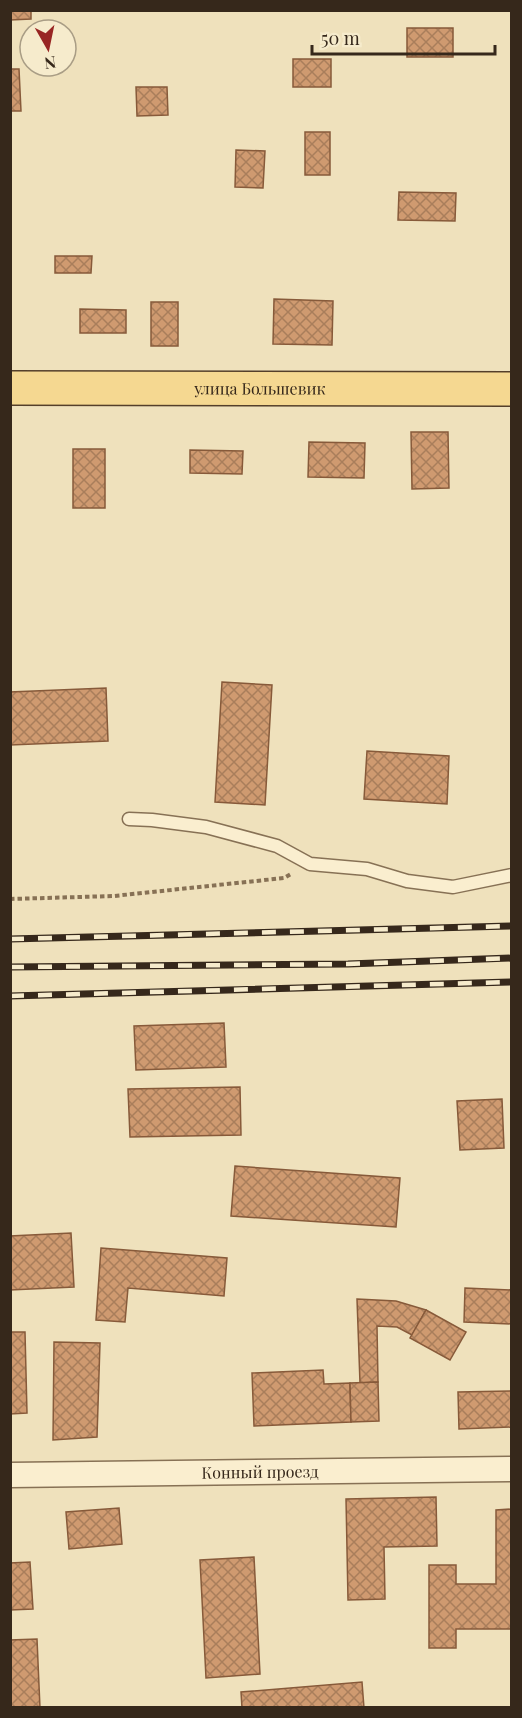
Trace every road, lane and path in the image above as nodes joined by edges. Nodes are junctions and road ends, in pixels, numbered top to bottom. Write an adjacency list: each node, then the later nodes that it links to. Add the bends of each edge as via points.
1 (10, 388): 2 (main road, улица Большевик)
2 (512, 389)
3 (129, 819): 4 (lane, via 206,827 277,846)
4 (310, 864): 5 (lane, via 367,869 406,881 453,887); 6 (path, via 284,878 114,896)
5 (512, 875)
6 (10, 899)
7 (512, 1469): 8 (street, Конный проезд)
8 (10, 1475)

